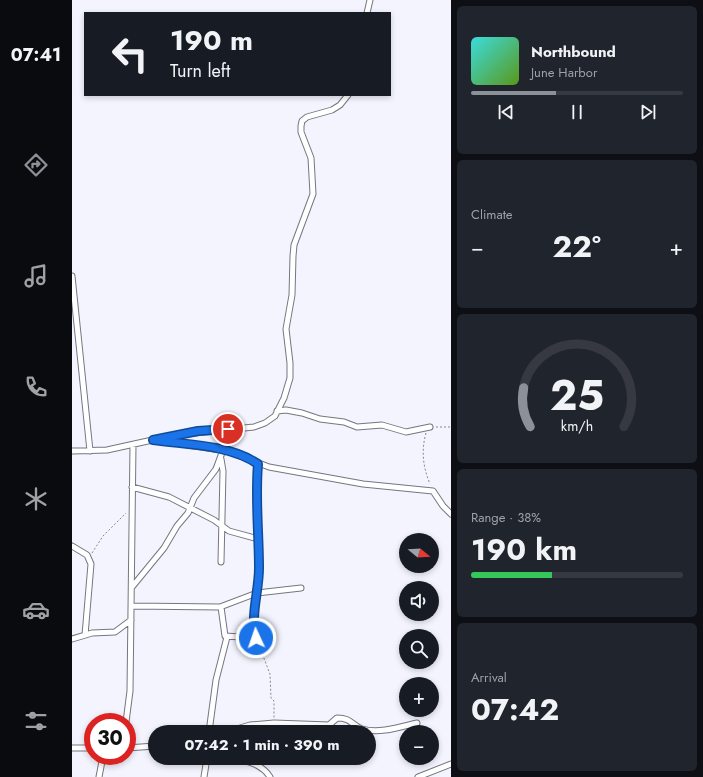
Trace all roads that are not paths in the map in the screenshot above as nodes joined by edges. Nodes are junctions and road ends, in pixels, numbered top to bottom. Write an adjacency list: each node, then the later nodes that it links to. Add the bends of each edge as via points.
1 (370, 0): 2 (street)
2 (367, 12)
3 (347, 96): 5 (street, via 332,110 302,121 301,132 311,158 313,194 294,244 292,295 286,329 291,371 284,398)
4 (72, 276): 11 (street)
5 (277, 411): 6 (street, via 286,410 357,426 382,425 406,432); 7 (street, via 275,416 265,423 254,426 198,431)
6 (430, 427)
7 (153, 440): 8 (street); 9 (street)
8 (133, 445): 11 (street); 14 (street)
9 (223, 450): 12 (street); 13 (street)
10 (72, 451): 11 (street)
11 (90, 451)
12 (221, 459): 15 (street); 17 (street)
13 (258, 464): 16 (street, via 268,468 363,484 433,491); 18 (street)
14 (132, 487): 15 (street, via 162,494); 21 (street)
15 (189, 507): 17 (street); 21 (street, via 188,513 164,548)
16 (451, 514)
17 (222, 527): 18 (street, via 235,534); 20 (street)
18 (258, 539): 23 (street)
19 (72, 546): 27 (street, via 88,556 91,569)
20 (222, 562)
21 (132, 587): 24 (street)
22 (301, 588): 23 (street)
23 (257, 593): 25 (street); 28 (street, via 256,638)
24 (132, 606): 25 (street); 26 (street)
25 (222, 607): 28 (street, via 224,633)
26 (132, 620): 27 (street, via 115,632); 30 (street)
27 (85, 635): 29 (street)
28 (227, 637): 32 (street, via 216,680)
29 (72, 639)
30 (127, 713)
31 (417, 723): 37 (street)
32 (210, 725)
33 (250, 725): 35 (street)
34 (329, 725): 36 (street, via 334,719 341,718 351,720)
35 (329, 725)
36 (358, 725)
37 (376, 730)
38 (148, 746): 39 (street)
39 (136, 747)
40 (72, 748): 41 (street)
41 (84, 748)
42 (451, 764): 49 (street)
43 (101, 765): 46 (street)
44 (206, 765): 47 (street)
45 (256, 765): 48 (street)
46 (99, 777)
47 (204, 777)
48 (270, 777)
49 (418, 777)

